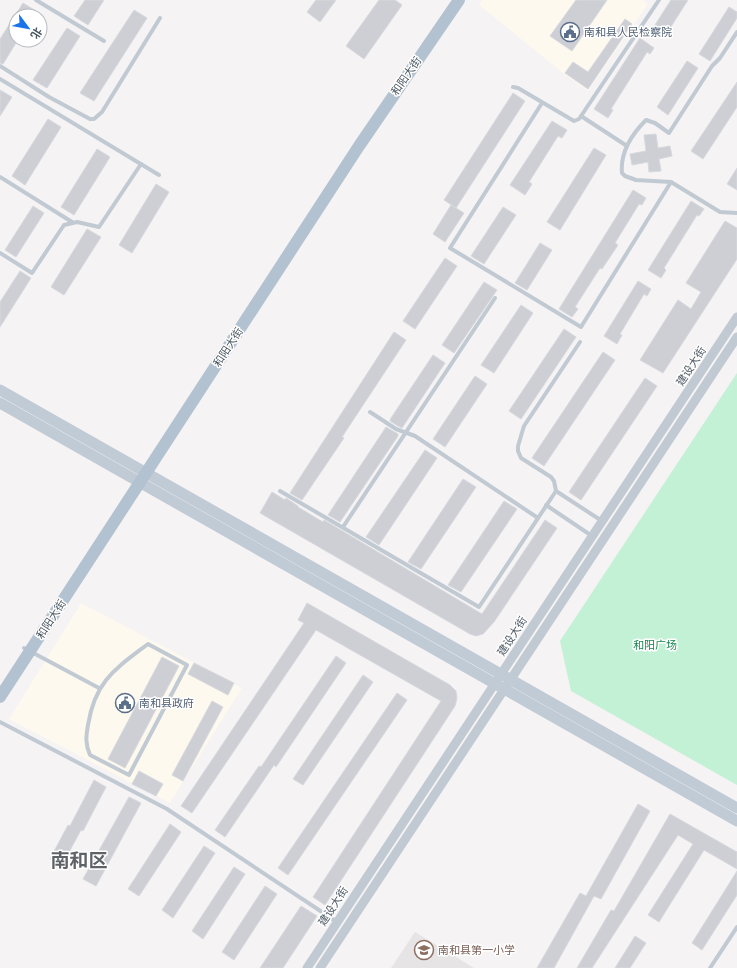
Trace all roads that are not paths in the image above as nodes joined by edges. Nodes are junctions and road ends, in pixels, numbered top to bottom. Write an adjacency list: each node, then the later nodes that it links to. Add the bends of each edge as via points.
1 (36, 0): 7 (lane)
2 (451, 0): 29 (main road, 和阳大街, via 353,142)
3 (459, 0): 29 (main road, 和阳大街, via 359,146)
4 (659, 0): 12 (lane)
5 (160, 18): 8 (lane, via 102,112 94,119 49,97)
6 (737, 32): 13 (lane, via 669,133 646,120)
7 (104, 41)
8 (0, 66)
9 (0, 79): 14 (lane)
10 (513, 87): 11 (lane)
11 (542, 103): 12 (lane, via 574,121); 17 (lane, via 450,248 581,328)
12 (581, 116): 13 (lane)
13 (627, 146): 17 (lane, via 621,162 622,173 625,176 636,180)
14 (140, 164): 15 (lane); 19 (lane, via 100,227 82,222)
15 (159, 175)
16 (0, 177): 19 (lane)
17 (671, 182): 18 (lane, via 720,212)
18 (737, 213)
19 (72, 223): 20 (lane, via 60,229 32,273)
20 (0, 253)
21 (495, 298): 28 (lane)
22 (737, 317): 34 (street, 建设大街)
23 (737, 337): 38 (street, 建设大街)
24 (580, 342): 31 (lane, via 524,426 518,446 521,458 550,477 554,481)
25 (0, 390): 29 (main road)
26 (0, 403): 29 (main road)
27 (370, 412): 28 (lane, via 396,429)
28 (407, 432): 33 (lane); 35 (lane)
29 (141, 476): 37 (main road, 和阳大街); 38 (main road)
30 (280, 491): 35 (lane)
31 (556, 491): 32 (lane); 34 (lane)
32 (546, 505): 33 (lane); 36 (lane)
33 (538, 518): 35 (lane, via 479,607)
34 (602, 522): 36 (street, 建设大街)
35 (343, 527)
36 (592, 536): 38 (street, 建设大街)
37 (27, 650): 39 (main road, 和阳大街); 40 (lane); 41 (main road, 和阳大街)
38 (503, 681): 43 (main road); 44 (main road); 45 (street, 建设大街); 48 (street, 建设大街)
39 (0, 684)
40 (99, 688): 40 (lane, via 89,720 87,749 90,755 129,775 187,665 148,644 115,669)
41 (0, 697)
42 (0, 722): 45 (lane, via 167,809)
43 (737, 808)
44 (737, 821)
45 (337, 922): 47 (street, 建设大街)
46 (737, 927): 49 (lane)
47 (307, 968)
48 (320, 968)
49 (710, 968)

